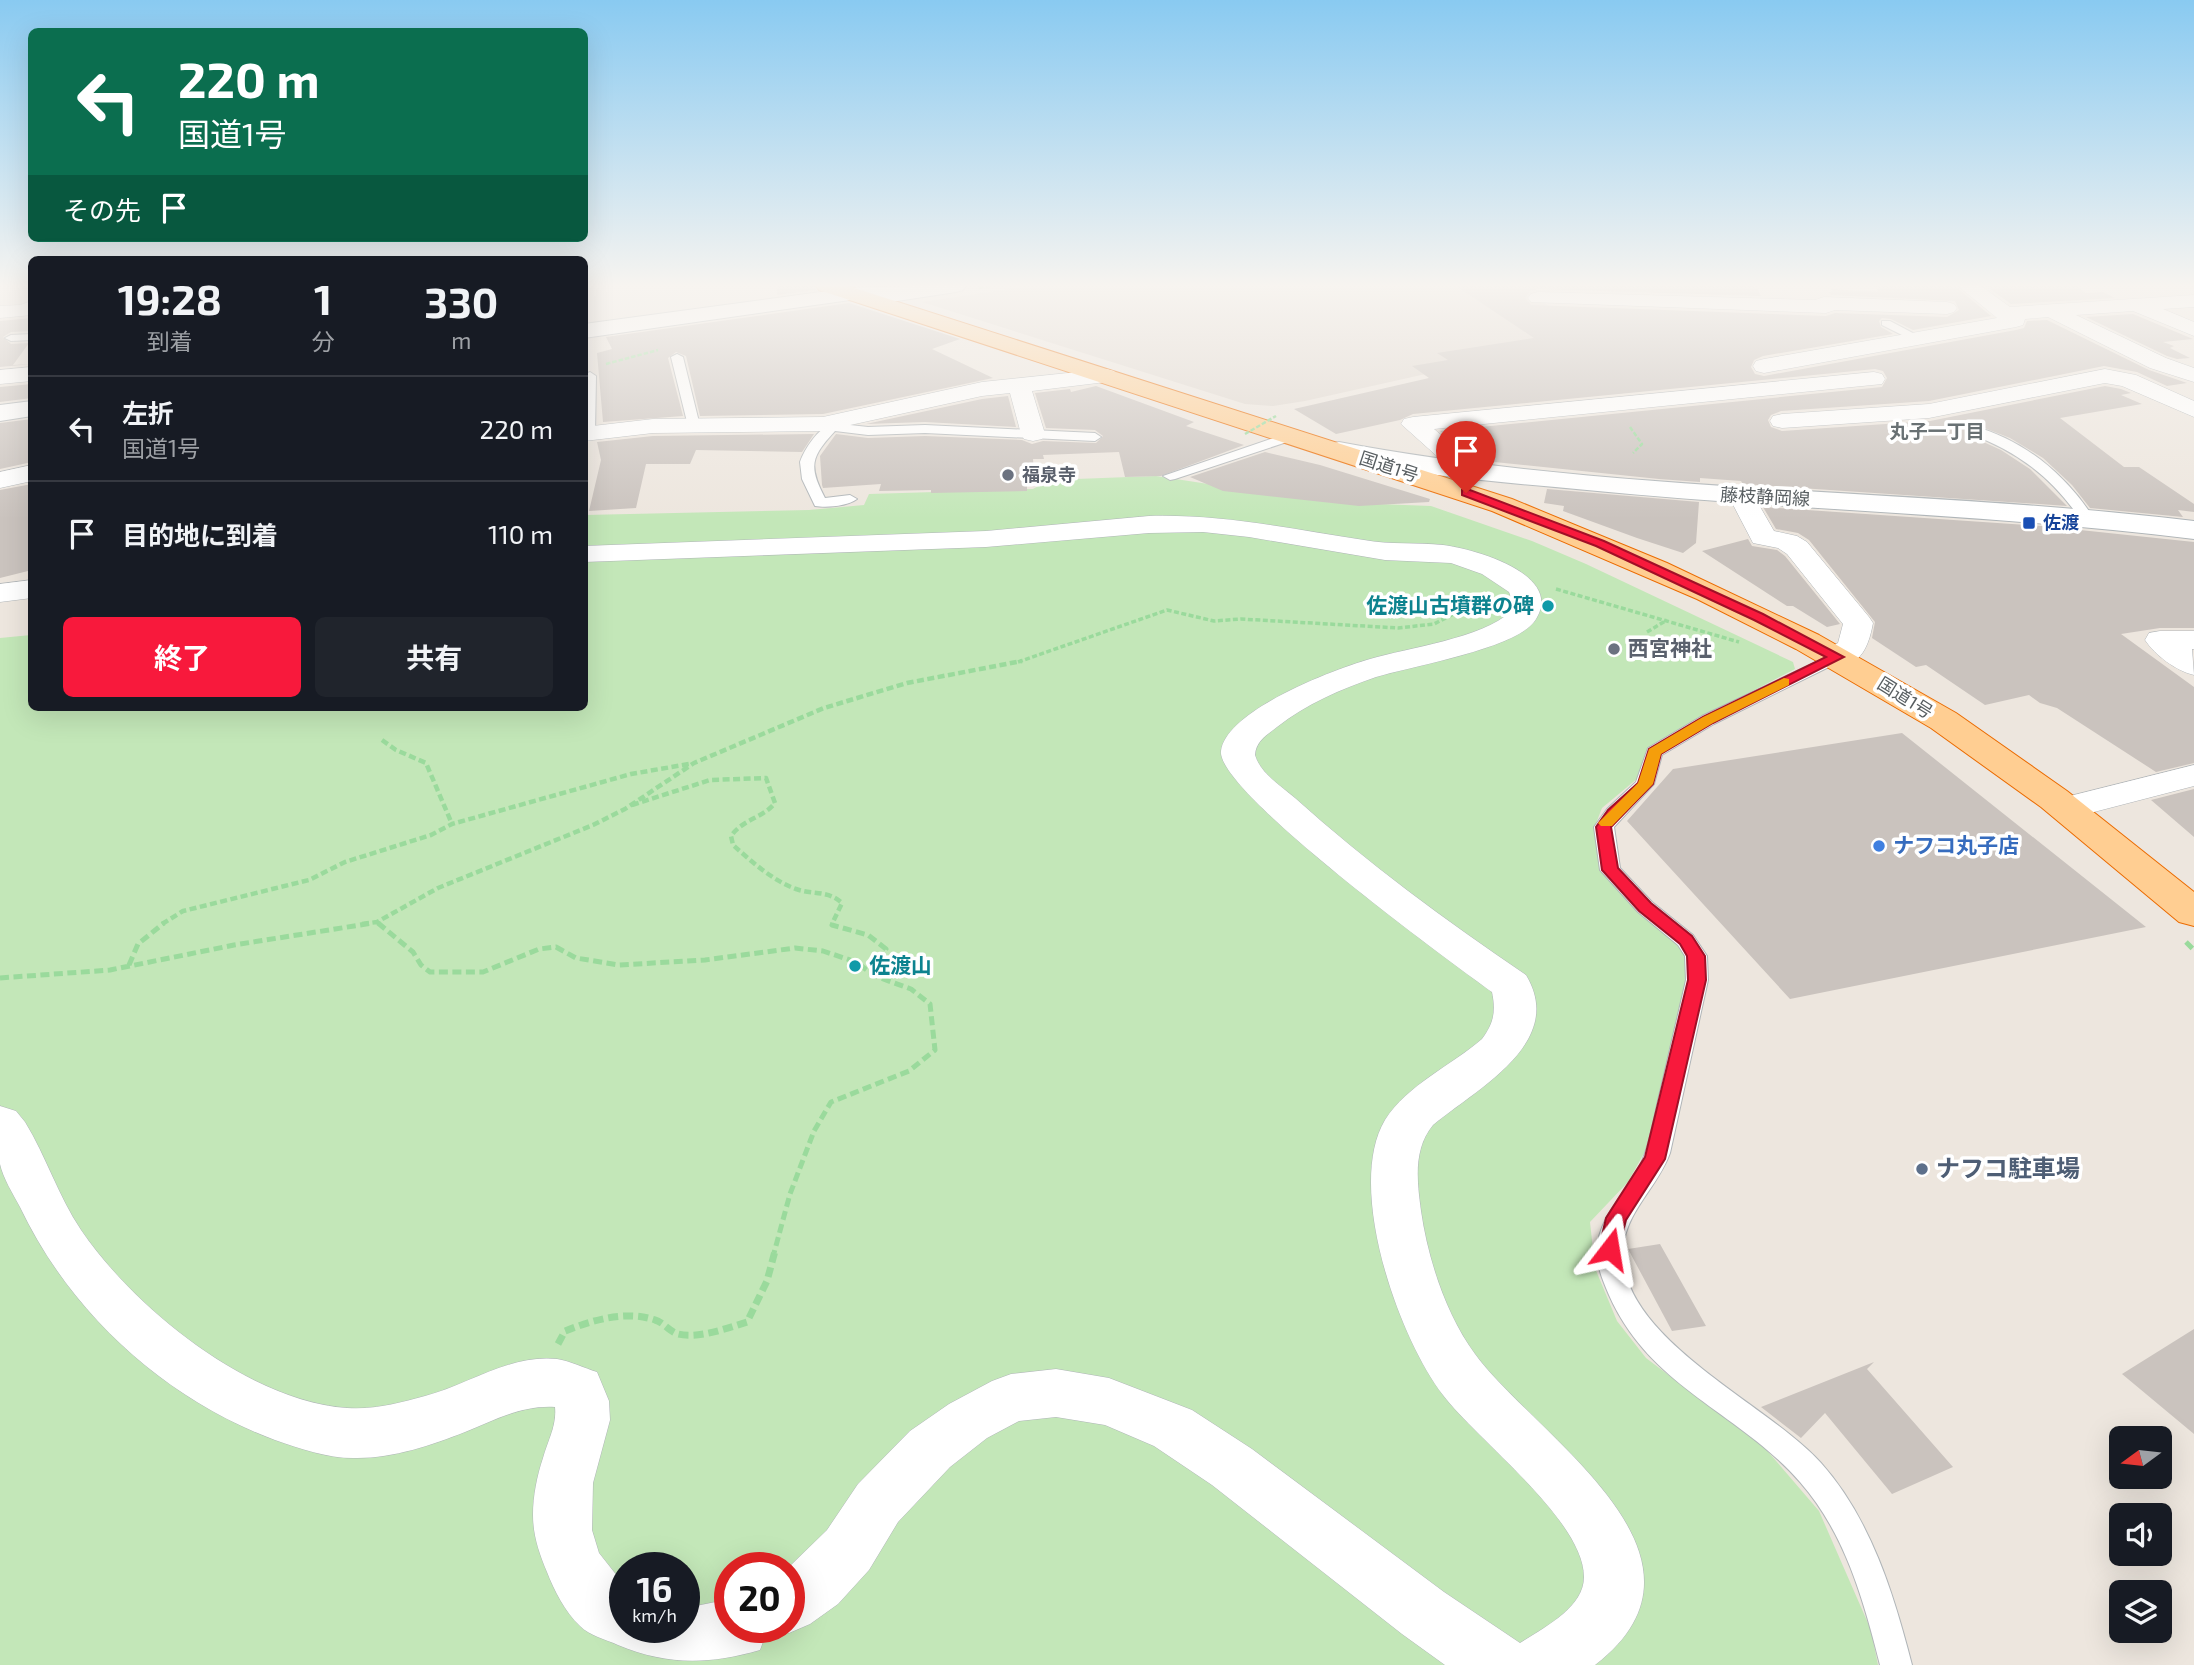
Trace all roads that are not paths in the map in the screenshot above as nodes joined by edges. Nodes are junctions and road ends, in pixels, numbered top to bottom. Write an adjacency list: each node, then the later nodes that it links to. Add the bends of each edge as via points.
1 (679, 364): 20 (lane)
2 (1068, 364): 10 (highway, 国道1号)
3 (1774, 364): 6 (street)
4 (1862, 364): 12 (street)
5 (2160, 364): 8 (street)
6 (1748, 368)
7 (28, 374): 11 (street)
8 (2194, 375)
9 (590, 376): 18 (lane)
10 (1106, 376): 13 (street); 22 (highway, 国道1号)
11 (0, 377)
12 (1874, 379): 16 (street); 28 (street, via 1413,424 1451,456)
13 (1018, 384): 21 (street, via 911,403); 25 (street)
14 (2190, 405): 16 (street, via 2128,380 2105,376)
15 (28, 409): 17 (main road)
16 (1930, 411): 19 (street); 23 (street)
17 (0, 413)
18 (588, 415)
19 (1782, 421)
20 (694, 426): 21 (street); 24 (street)
21 (827, 426): 25 (lane); 34 (lane, via 804,473 820,503)
22 (1288, 427): 27 (highway, 国道1号); 30 (lane)
23 (1973, 430): 36 (lane, via 2042,467 2067,488)
24 (588, 434)
25 (1033, 434): 26 (lane)
26 (1095, 437)
27 (1337, 450): 28 (main road, 藤枝静岡線); 35 (highway, 国道1号)
28 (1453, 470): 31 (main road, 藤枝静岡線)
29 (28, 474): 32 (street)
30 (1170, 476)
31 (1544, 477): 33 (main road, 藤枝静岡線); 35 (main road, via 1485,484 1480,491)
32 (0, 480)
33 (1742, 497): 36 (main road, 藤枝静岡線); 42 (street, via 1763,537 1797,548 1858,623 1853,647)
34 (850, 499)
35 (1502, 505): 42 (highway, 国道1号, via 1674,577)
36 (2086, 517): 37 (main road, 藤枝静岡線)
37 (2194, 530)
38 (588, 554): 51 (street, via 1007,538 1203,524 1387,552 1447,554 1513,581 1527,596 1527,606 1515,624 1373,668 1296,699 1252,731 1239,746 1238,755 1256,780 1337,854 1402,908 1511,985 1518,1000 1517,1018 1502,1046 1415,1113 1402,1132 1396,1151 1396,1206 1407,1263 1432,1325 1462,1379 1548,1466 1602,1535 1614,1577 1608,1606 1578,1640)
39 (28, 590): 40 (street)
40 (0, 593)
41 (2194, 640): 43 (street, via 2160,640)
42 (1837, 657): 45 (highway, 国道1号, via 1918,705); 52 (lane, via 1708,720 1654,752 1645,784 1604,827 1610,870 1645,907 1686,940 1696,956 1697,980 1655,1159 1616,1218 1610,1249 1616,1281 1648,1339 1676,1369 1780,1441 1840,1511 1885,1623)
43 (2194, 666)
44 (2194, 775): 45 (street)
45 (2067, 808): 46 (highway, 国道1号)
46 (2187, 924)
47 (0, 1123): 49 (street, via 48,1220 76,1264 113,1303 168,1350 234,1396 286,1420 341,1433 388,1430 437,1419 529,1382 561,1381 578,1389 585,1406 582,1433 569,1462 561,1501 563,1542 577,1574 600,1605)
48 (805, 1592): 50 (street, via 840,1558 878,1503 930,1449 968,1421 1012,1398 1056,1393 1109,1402 1173,1428 1243,1474)
49 (609, 1610)
50 (1498, 1665)
51 (1542, 1665)
52 (1896, 1665)

